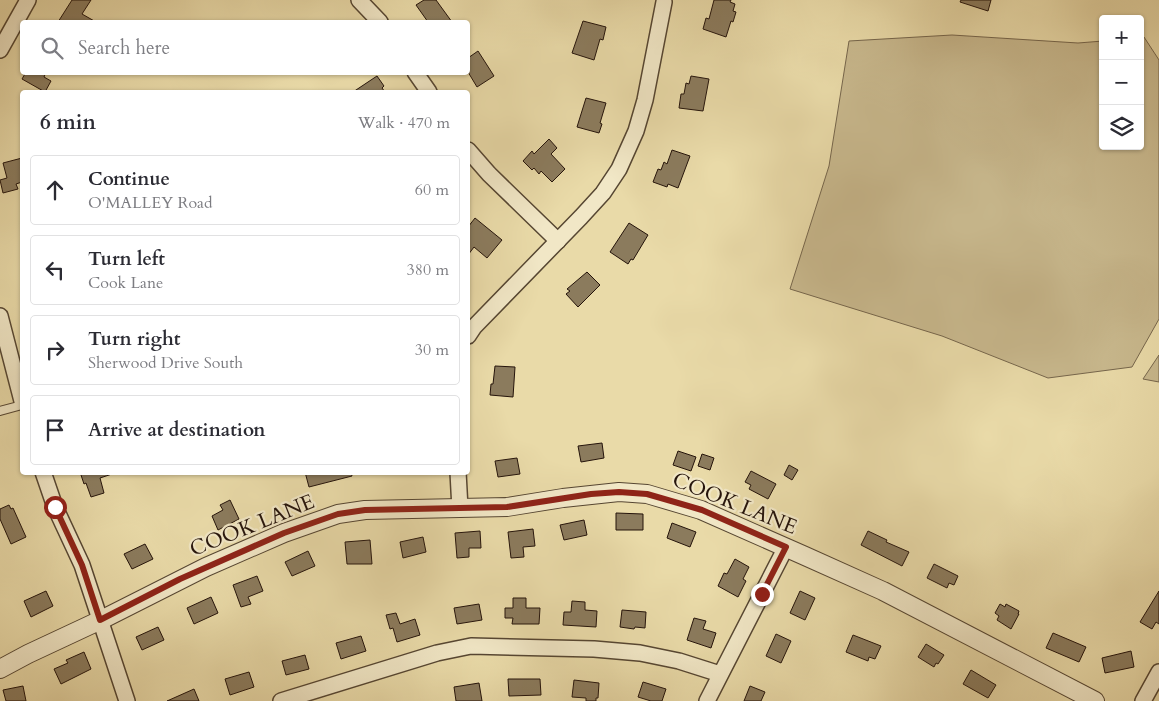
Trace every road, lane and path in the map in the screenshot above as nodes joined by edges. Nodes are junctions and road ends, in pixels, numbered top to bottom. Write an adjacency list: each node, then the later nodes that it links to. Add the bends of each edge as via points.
1 (28, 0): 5 (street)
2 (359, 0): 4 (street)
3 (664, 2): 9 (street, via 645,100 629,148 603,193)
4 (378, 20)
5 (0, 50)
6 (418, 75): 7 (street)
7 (428, 90)
8 (470, 152): 9 (street)
9 (558, 241): 11 (street)
10 (0, 316): 12 (street)
11 (470, 333)
12 (20, 395)
13 (20, 404): 14 (lane)
14 (0, 412)
15 (44, 475): 19 (street, via 82,565)
16 (458, 475): 17 (street)
17 (460, 508): 18 (street, COOK LANE, via 507,507 610,492 647,494 702,510); 19 (street, COOK LANE, via 365,510 328,517 206,567)
18 (786, 547): 22 (street); 26 (street, COOK LANE, via 882,591)
19 (100, 620): 20 (street, COOK LANE); 23 (street)
20 (0, 670)
21 (1159, 672): 27 (street)
22 (720, 674): 24 (street, via 640,653 471,646 437,653); 25 (street)
23 (127, 701)
24 (281, 701)
25 (707, 701)
26 (1095, 701)
27 (1143, 701)

